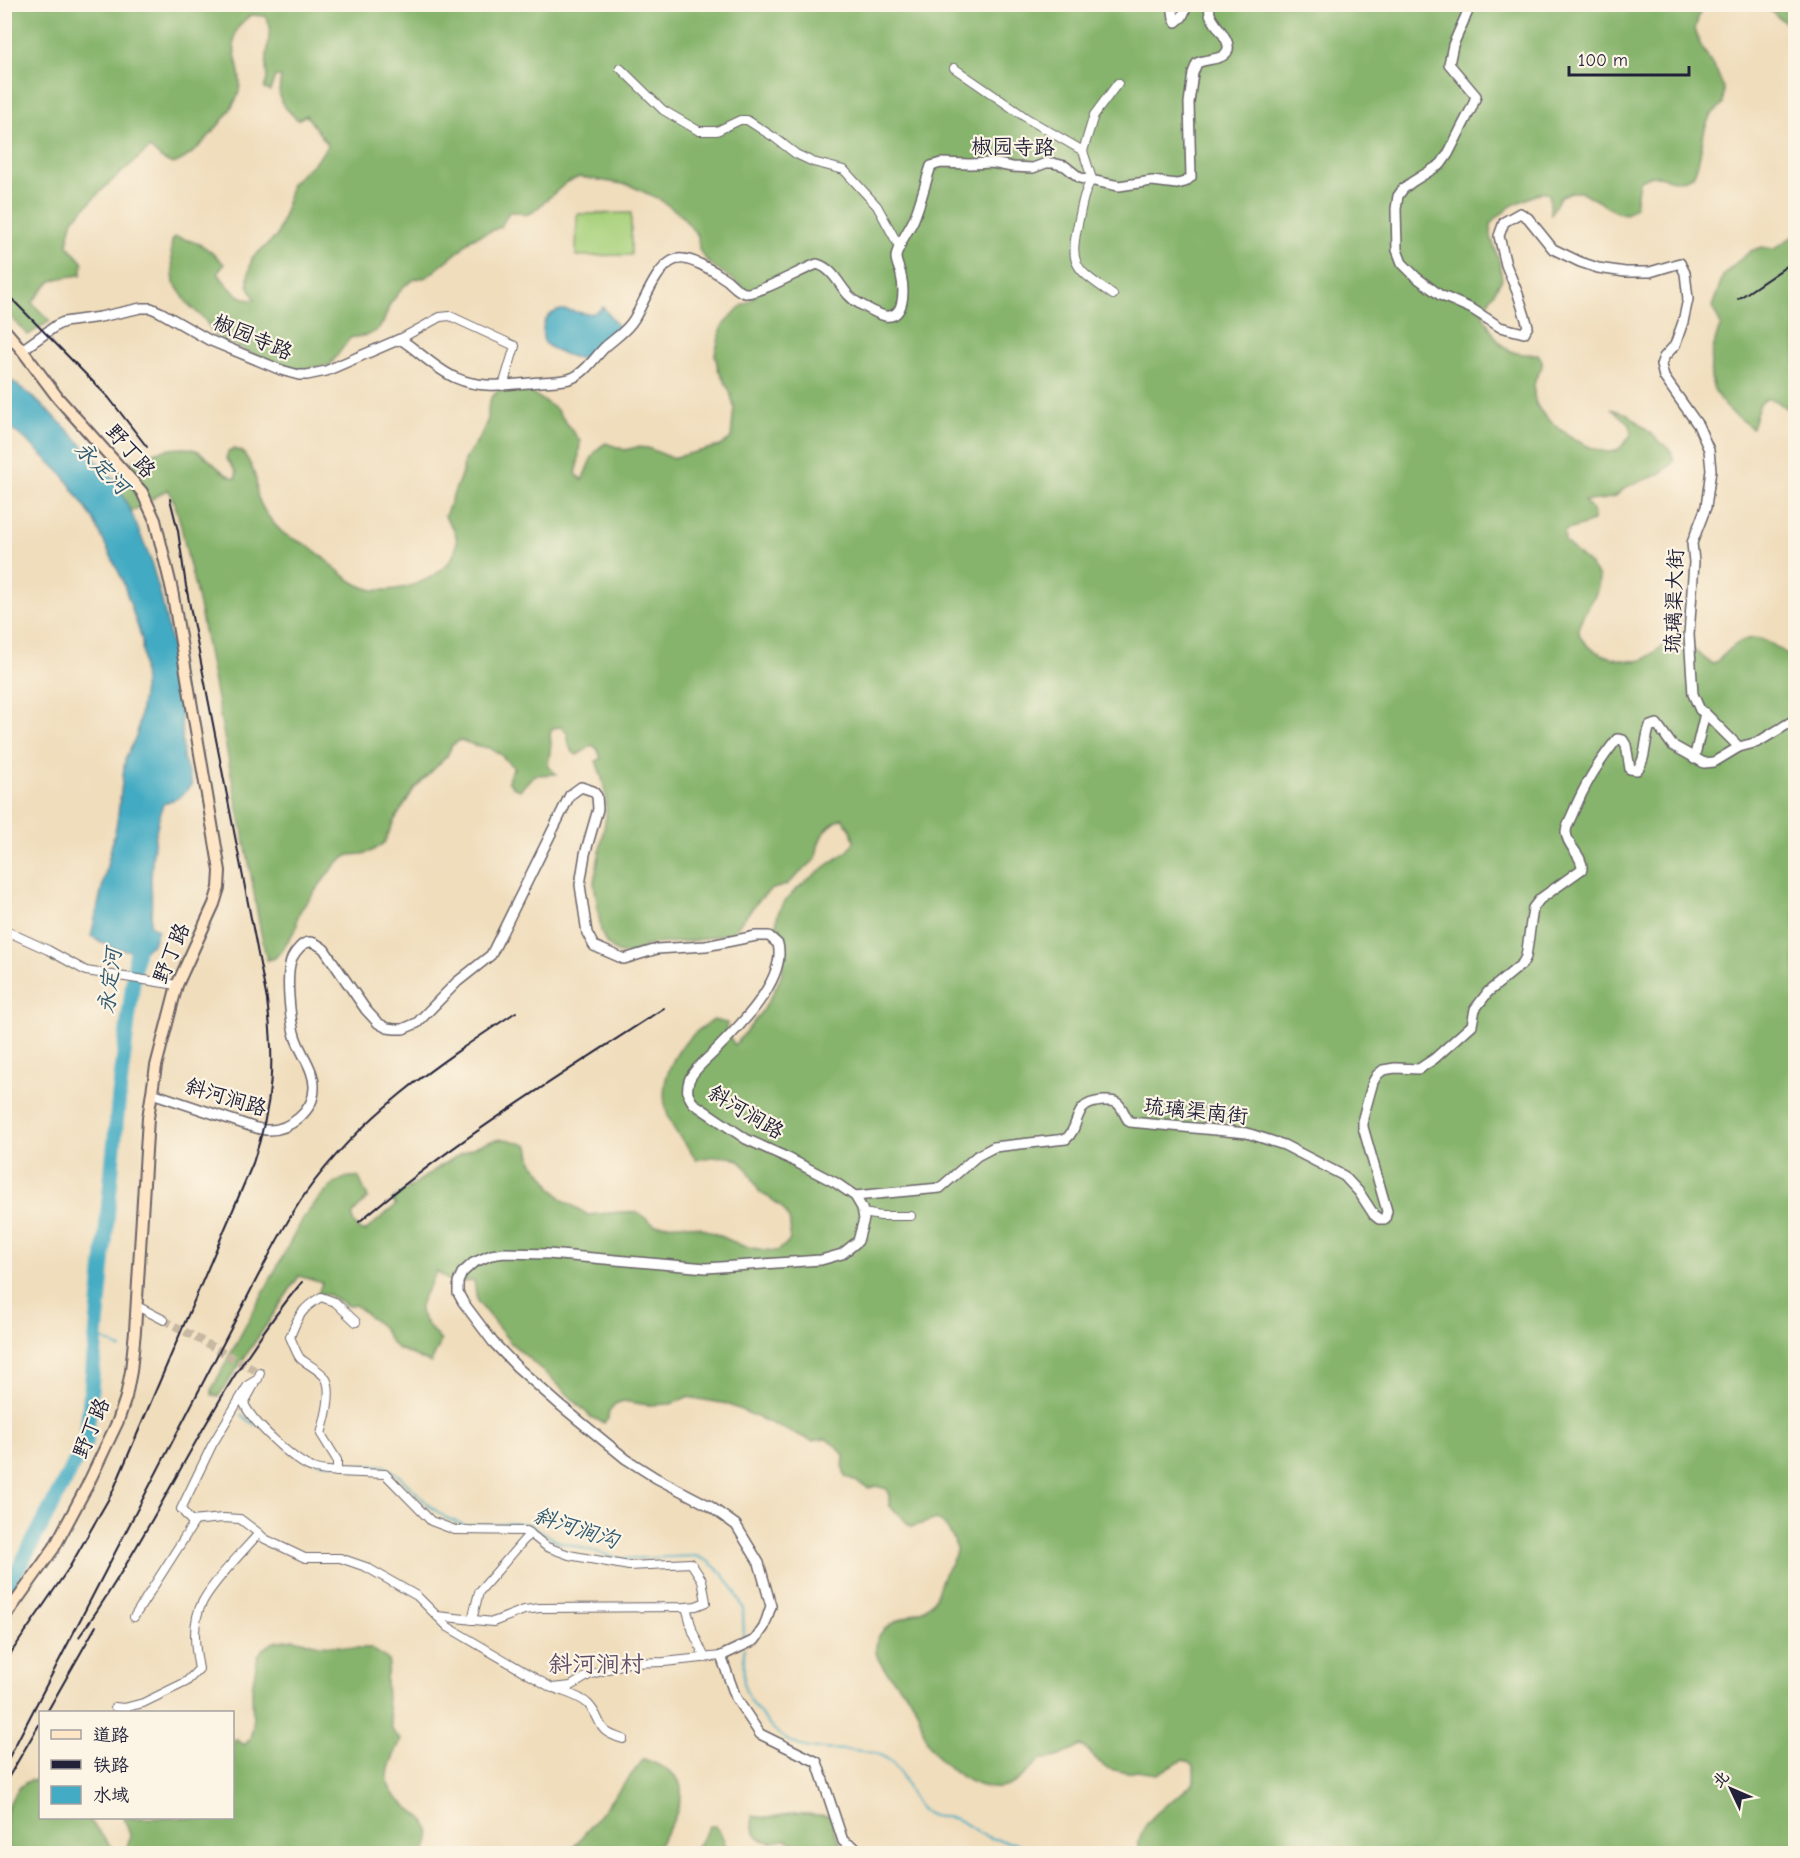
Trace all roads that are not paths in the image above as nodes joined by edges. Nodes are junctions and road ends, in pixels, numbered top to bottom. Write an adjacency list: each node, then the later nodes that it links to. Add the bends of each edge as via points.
1 (1172, 4): 2 (street, via 1176,22)
2 (1188, 4)
3 (1210, 4): 9 (street, 椒园寺路, via 1210,13 1226,36 1228,50 1220,57 1197,63 1193,73 1189,104 1191,177 1177,184 1152,181 1119,186)
4 (1467, 4): 16 (street, 琉璃渠大街, via 1449,64 1476,96 1441,165 1412,182 1398,196 1397,250 1402,263 1440,296 1472,309 1500,327 1524,333 1528,326 1499,236 1504,222 1520,213 1553,249 1598,268 1650,272 1680,263 1688,299 1676,345 1661,365 1710,450 1706,507 1692,543 1689,635 1693,694 1700,710)
5 (621, 68): 10 (street, via 663,110 699,131 717,131 747,120 796,154 844,170 877,206)
6 (954, 68): 8 (street)
7 (1118, 83): 8 (street, via 1094,115)
8 (1083, 151): 9 (street)
9 (1092, 179): 10 (street, 椒园寺路, via 1080,178 1065,166 1046,163 1033,168 992,163 931,166); 11 (street, via 1086,188 1074,254 1084,274)
10 (900, 248): 15 (street, 椒园寺路, via 896,257 903,298 898,310 886,316 856,303 833,274 816,264 746,293 695,261 671,260 653,281 632,323 574,378)
11 (1113, 295)
12 (4, 329): 14 (main road, 野丁路)
13 (400, 339): 14 (street, 椒园寺路, via 326,371 299,375 209,340 151,308 141,308 64,322); 15 (street, 椒园寺路, via 455,378 479,386); 15 (street, via 440,317 450,316 515,346)
14 (22, 350): 21 (main road, 野丁路, via 58,398 142,492 158,530 172,590 220,871 214,904)
15 (503, 386)
16 (1706, 713): 18 (street, 琉璃渠大街); 19 (street)
17 (1796, 719): 18 (street, via 1758,742)
18 (1739, 747): 19 (street, via 1714,762)
19 (1694, 759): 23 (street, 琉璃渠南街, via 1672,745 1657,724 1650,726 1646,735 1640,768 1630,769 1626,745 1617,739 1586,783 1565,830 1583,862 1582,869 1533,908 1522,964 1488,992 1475,1009 1472,1025 1434,1059 1419,1069 1395,1068 1377,1075 1362,1127 1387,1211 1384,1219 1374,1215 1344,1176 1284,1145 1247,1132 1193,1132 1130,1122 1118,1104 1111,1101 1089,1104 1079,1112 1072,1134 1066,1139 994,1147 977,1156 940,1188)
20 (4, 930): 21 (street, via 86,971)
21 (177, 985): 22 (main road, 野丁路)
22 (152, 1093): 23 (street, 斜河涧路, via 253,1127 268,1130 291,1124 308,1109 315,1088 294,1035 290,1010 290,965 303,943 310,941 324,949 378,1023 395,1029 417,1023 457,981 491,955 570,795 584,787 597,796 598,809 580,885 587,933 594,946 624,959 657,949 712,945 756,936 769,936 778,944 780,956 768,988 736,1030 689,1079 687,1090 693,1103 746,1139); 26 (main road, 野丁路)
23 (855, 1196): 24 (street)
24 (863, 1213): 25 (street); 38 (street, via 858,1241 842,1254 821,1260 706,1268 504,1253 473,1263 458,1282 463,1302 493,1342 560,1406 626,1459 736,1525 759,1563 771,1606 755,1640)
25 (911, 1215)
26 (137, 1306): 27 (street); 36 (main road, 野丁路, via 131,1371 118,1421 54,1548)
27 (164, 1320)
28 (356, 1322): 29 (street, via 335,1302 321,1298 297,1317 290,1337 300,1358 326,1379 329,1393 321,1434)
29 (337, 1466): 30 (street, via 313,1468 261,1427 244,1403 259,1376 248,1385 212,1445 182,1509); 32 (street, via 386,1474 431,1521 455,1530)
30 (195, 1521): 31 (street, via 240,1520); 35 (street)
31 (259, 1533): 34 (street, via 304,1558 340,1558 366,1567 417,1596); 41 (street, via 202,1602 195,1641 200,1669 186,1682 143,1703)
32 (530, 1533): 33 (street, via 547,1547 569,1555 629,1566 691,1563 702,1580 706,1602); 37 (street, via 478,1592)
33 (686, 1607): 37 (street, via 540,1608 493,1622); 39 (street)
34 (437, 1616): 37 (street); 40 (street, via 448,1627)
35 (134, 1617)
36 (4, 1618)
37 (472, 1620)
38 (721, 1656): 39 (street); 43 (street, via 736,1698 760,1734 817,1762 843,1841)
39 (705, 1658): 40 (street, via 628,1663 589,1675 571,1686)
40 (552, 1688): 42 (street, via 583,1700 608,1734)
41 (115, 1707)
42 (623, 1739)
43 (866, 1854)

